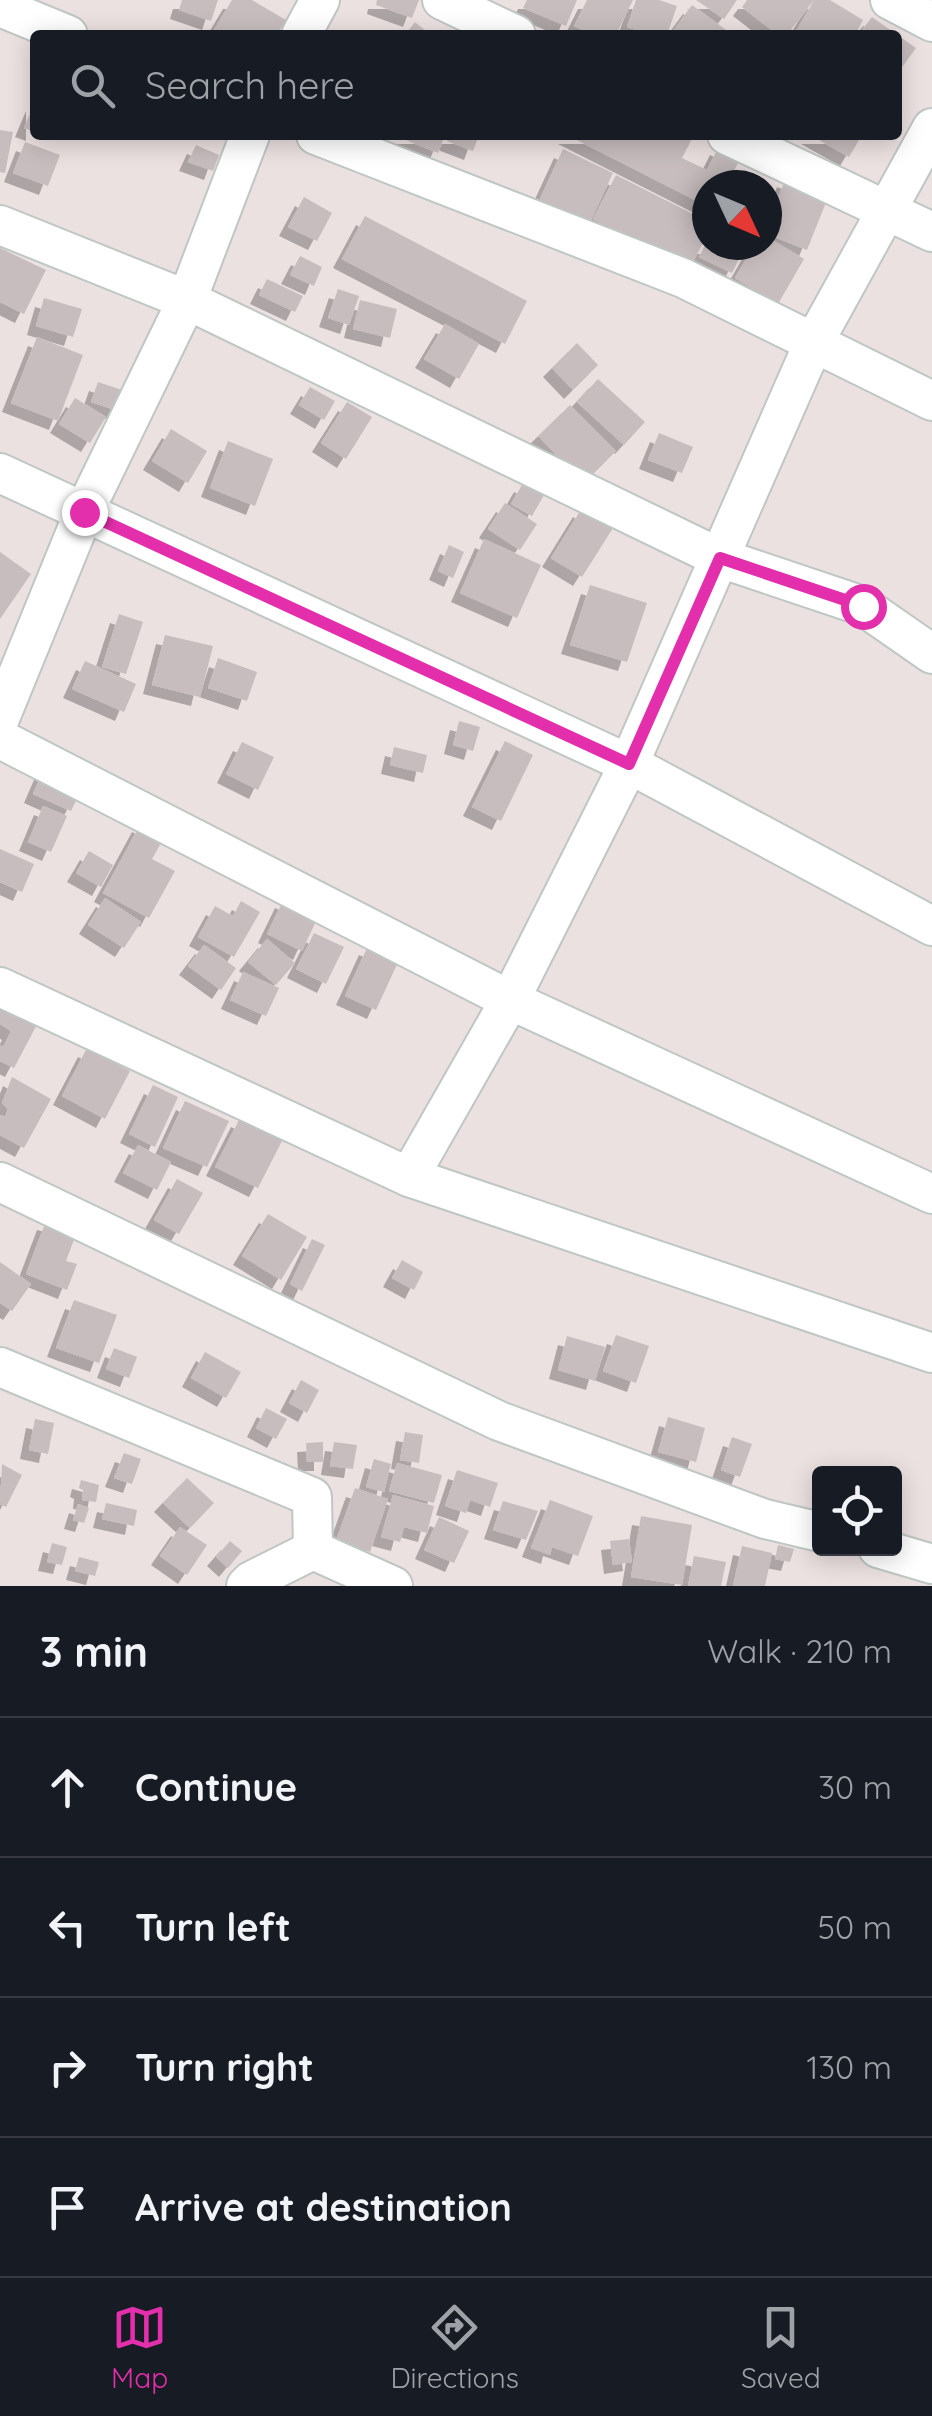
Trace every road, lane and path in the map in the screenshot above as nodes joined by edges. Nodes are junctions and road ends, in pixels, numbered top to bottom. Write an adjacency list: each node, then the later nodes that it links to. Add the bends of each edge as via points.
1 (320, 0): 7 (street)
2 (442, 0): 8 (street)
3 (890, 0): 5 (street)
4 (0, 8): 6 (street)
5 (932, 22)
6 (55, 30)
7 (303, 30)
8 (505, 30)
9 (932, 128): 13 (street)
10 (248, 140): 16 (street)
11 (329, 140): 17 (street, via 683,278)
12 (738, 140): 13 (street)
13 (887, 211): 15 (street); 17 (street)
14 (0, 225): 16 (street)
15 (932, 232)
16 (187, 300): 20 (street); 21 (street)
17 (814, 342): 18 (street); 21 (street)
18 (932, 401)
19 (0, 473): 20 (street)
20 (84, 512): 23 (street); 25 (street)
21 (720, 558): 22 (street, via 863,606); 25 (street)
22 (932, 654)
23 (0, 718)
24 (0, 739): 28 (street)
25 (629, 764): 26 (street); 28 (street)
26 (932, 926)
27 (0, 986): 29 (street)
28 (510, 1000): 29 (street); 31 (street)
29 (409, 1176): 32 (street)
30 (0, 1182): 34 (street, via 500,1420)
31 (932, 1194)
32 (932, 1352)
33 (0, 1368): 35 (street, via 312,1497)
34 (812, 1530)
35 (313, 1550): 38 (street); 39 (street)
36 (902, 1555): 37 (street)
37 (932, 1564): 40 (street)
38 (246, 1586)
39 (393, 1586)
40 (920, 1586)

